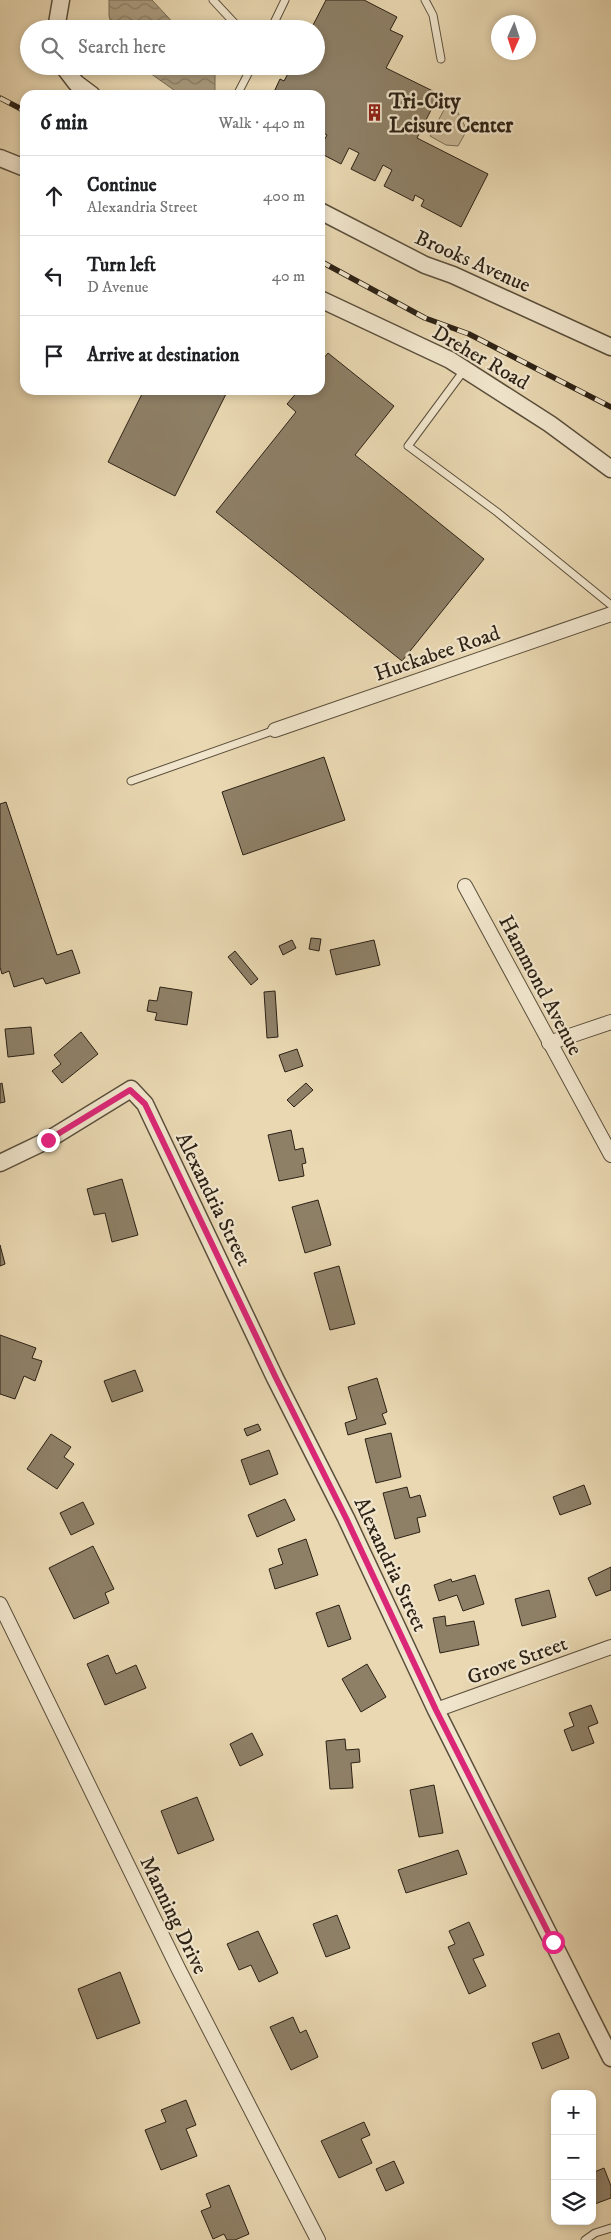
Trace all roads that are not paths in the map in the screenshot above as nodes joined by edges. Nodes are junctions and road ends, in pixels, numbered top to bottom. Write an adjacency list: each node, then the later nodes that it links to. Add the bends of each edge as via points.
1 (60, 0): 5 (street)
2 (213, 0): 6 (lane)
3 (285, 0): 7 (lane)
4 (426, 0): 8 (lane, via 433,15)
5 (57, 20)
6 (232, 20)
7 (275, 20)
8 (441, 59)
9 (70, 75): 11 (street)
10 (247, 75): 12 (lane)
11 (85, 90)
12 (240, 90)
13 (0, 158): 14 (street)
14 (20, 166)
15 (325, 214): 17 (street, Brooks Avenue, via 425,265 453,274)
16 (325, 301): 18 (street, Dreher Road, via 424,346)
17 (611, 347)
18 (465, 369): 19 (street, Dreher Road, via 550,424); 20 (lane, via 408,446 497,512)
19 (611, 469)
20 (611, 605)
21 (611, 614): 22 (street, Huckabee Road)
22 (275, 730): 23 (lane)
23 (131, 781)
24 (465, 886): 26 (street, Hammond Avenue)
25 (611, 1022): 26 (street)
26 (549, 1043): 27 (street, Hammond Avenue)
27 (611, 1155)
28 (0, 1163): 31 (street, Alexandria Street, via 48,1140 130,1090 145,1104)
29 (0, 1604): 34 (street, Manning Drive, via 179,1970)
30 (611, 1647): 31 (street, Grove Street)
31 (436, 1710): 32 (street, Alexandria Street)
32 (611, 2058)
33 (611, 2228): 35 (lane)
34 (318, 2240)
35 (585, 2240)

